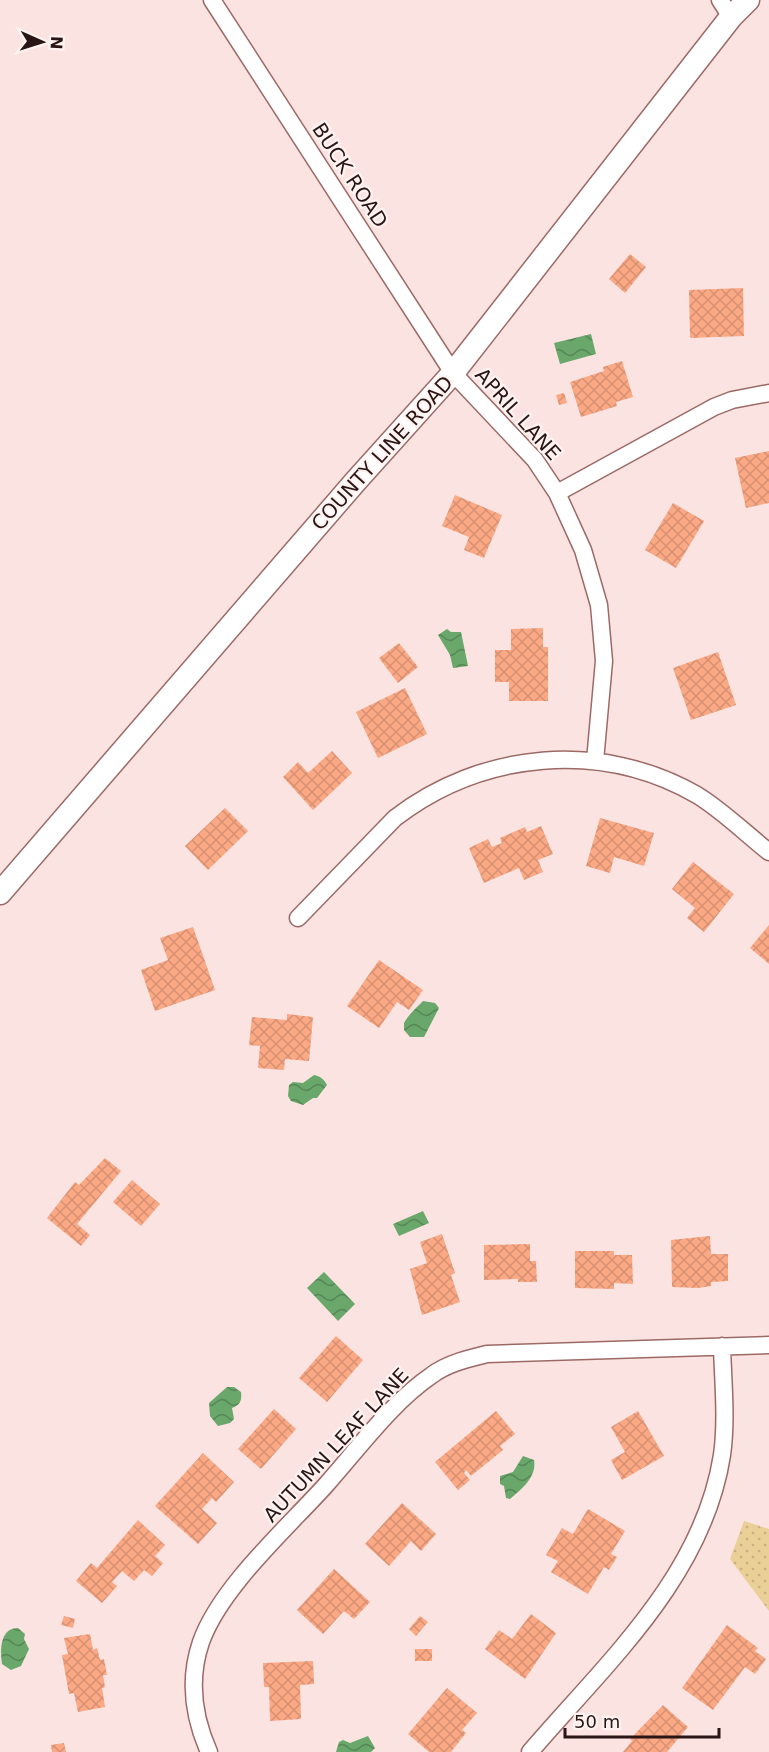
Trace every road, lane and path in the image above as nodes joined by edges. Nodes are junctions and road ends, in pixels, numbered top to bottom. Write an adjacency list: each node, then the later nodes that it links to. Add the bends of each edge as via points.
1 (212, 0): 4 (street, BUCK ROAD)
2 (748, 0): 3 (main road, COUNTY LINE ROAD)
3 (726, 9): 4 (main road, COUNTY LINE ROAD)
4 (453, 373): 6 (street, APRIL LANE, via 535,460); 9 (main road, COUNTY LINE ROAD)
5 (769, 393): 6 (street, via 714,407)
6 (557, 493): 7 (street, APRIL LANE, via 583,550 599,605 604,660)
7 (595, 761): 8 (street, via 660,778 696,795); 10 (street, via 533,761 485,770 456,781 395,818)
8 (769, 852)
9 (0, 893)
10 (298, 918)
11 (769, 1345): 12 (street, AUTUMN LEAF LANE)
12 (722, 1346): 13 (street, AUTUMN LEAF LANE, via 487,1354 459,1361 410,1392 239,1582 211,1620 195,1663 193,1690 197,1721); 14 (street, via 722,1454 715,1489 698,1536 659,1602)
13 (209, 1752)
14 (530, 1752)

